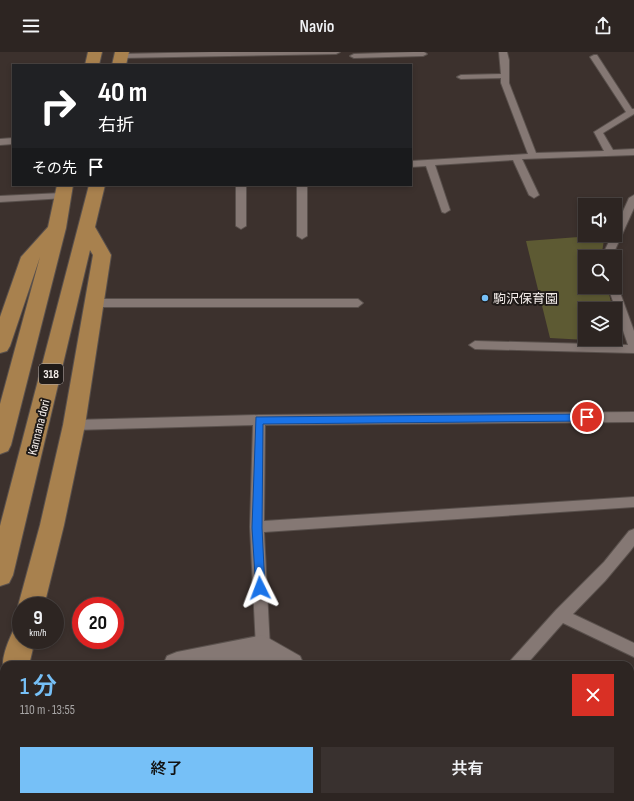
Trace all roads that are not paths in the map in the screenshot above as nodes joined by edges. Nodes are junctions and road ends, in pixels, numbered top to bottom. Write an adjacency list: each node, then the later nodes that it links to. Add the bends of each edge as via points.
1 (94, 52): 8 (main road)
2 (336, 52): 7 (lane)
3 (503, 52): 10 (lane)
4 (354, 54): 5 (lane); 9 (lane)
5 (423, 54)
6 (594, 57): 12 (lane)
7 (121, 58)
8 (92, 64)
9 (356, 64)
10 (505, 76): 11 (lane); 17 (lane, via 505,83)
11 (461, 77)
12 (632, 112): 16 (lane, via 598,132)
13 (12, 141): 14 (lane)
14 (0, 142)
15 (634, 152): 16 (lane)
16 (610, 153): 17 (lane)
17 (532, 156): 18 (lane)
18 (517, 158): 19 (lane); 25 (lane)
19 (430, 163): 20 (lane); 28 (lane)
20 (412, 164)
21 (97, 186): 31 (main road, Kannana dori / 318)
22 (240, 186): 29 (lane)
23 (302, 186): 32 (lane)
24 (63, 191): 27 (lane); 30 (main road, 318)
25 (534, 195)
26 (634, 198): 33 (lane)
27 (0, 199)
28 (445, 210)
29 (241, 226)
30 (57, 228): 38 (main road, via 30,257); 43 (main road, 318)
31 (87, 228): 35 (main road, via 102,255); 48 (main road, Kannana dori / 318)
32 (302, 236)
33 (610, 250)
34 (615, 294): 39 (lane)
35 (94, 303): 36 (lane); 42 (main road)
36 (358, 303)
37 (475, 345): 39 (lane)
38 (0, 346)
39 (634, 348)
40 (634, 417): 41 (lane)
41 (259, 420): 42 (lane); 45 (lane)
42 (74, 424): 49 (main road)
43 (0, 445)
44 (634, 502): 45 (lane)
45 (257, 528): 51 (lane)
46 (634, 535): 47 (lane)
47 (628, 554): 50 (lane)
48 (0, 575)
49 (33, 597)
50 (561, 615): 53 (lane); 57 (lane)
51 (263, 648): 55 (street); 56 (street)
52 (19, 649): 54 (main road)
53 (634, 650)
54 (16, 661)
55 (197, 661)
56 (284, 661)
57 (520, 661)

